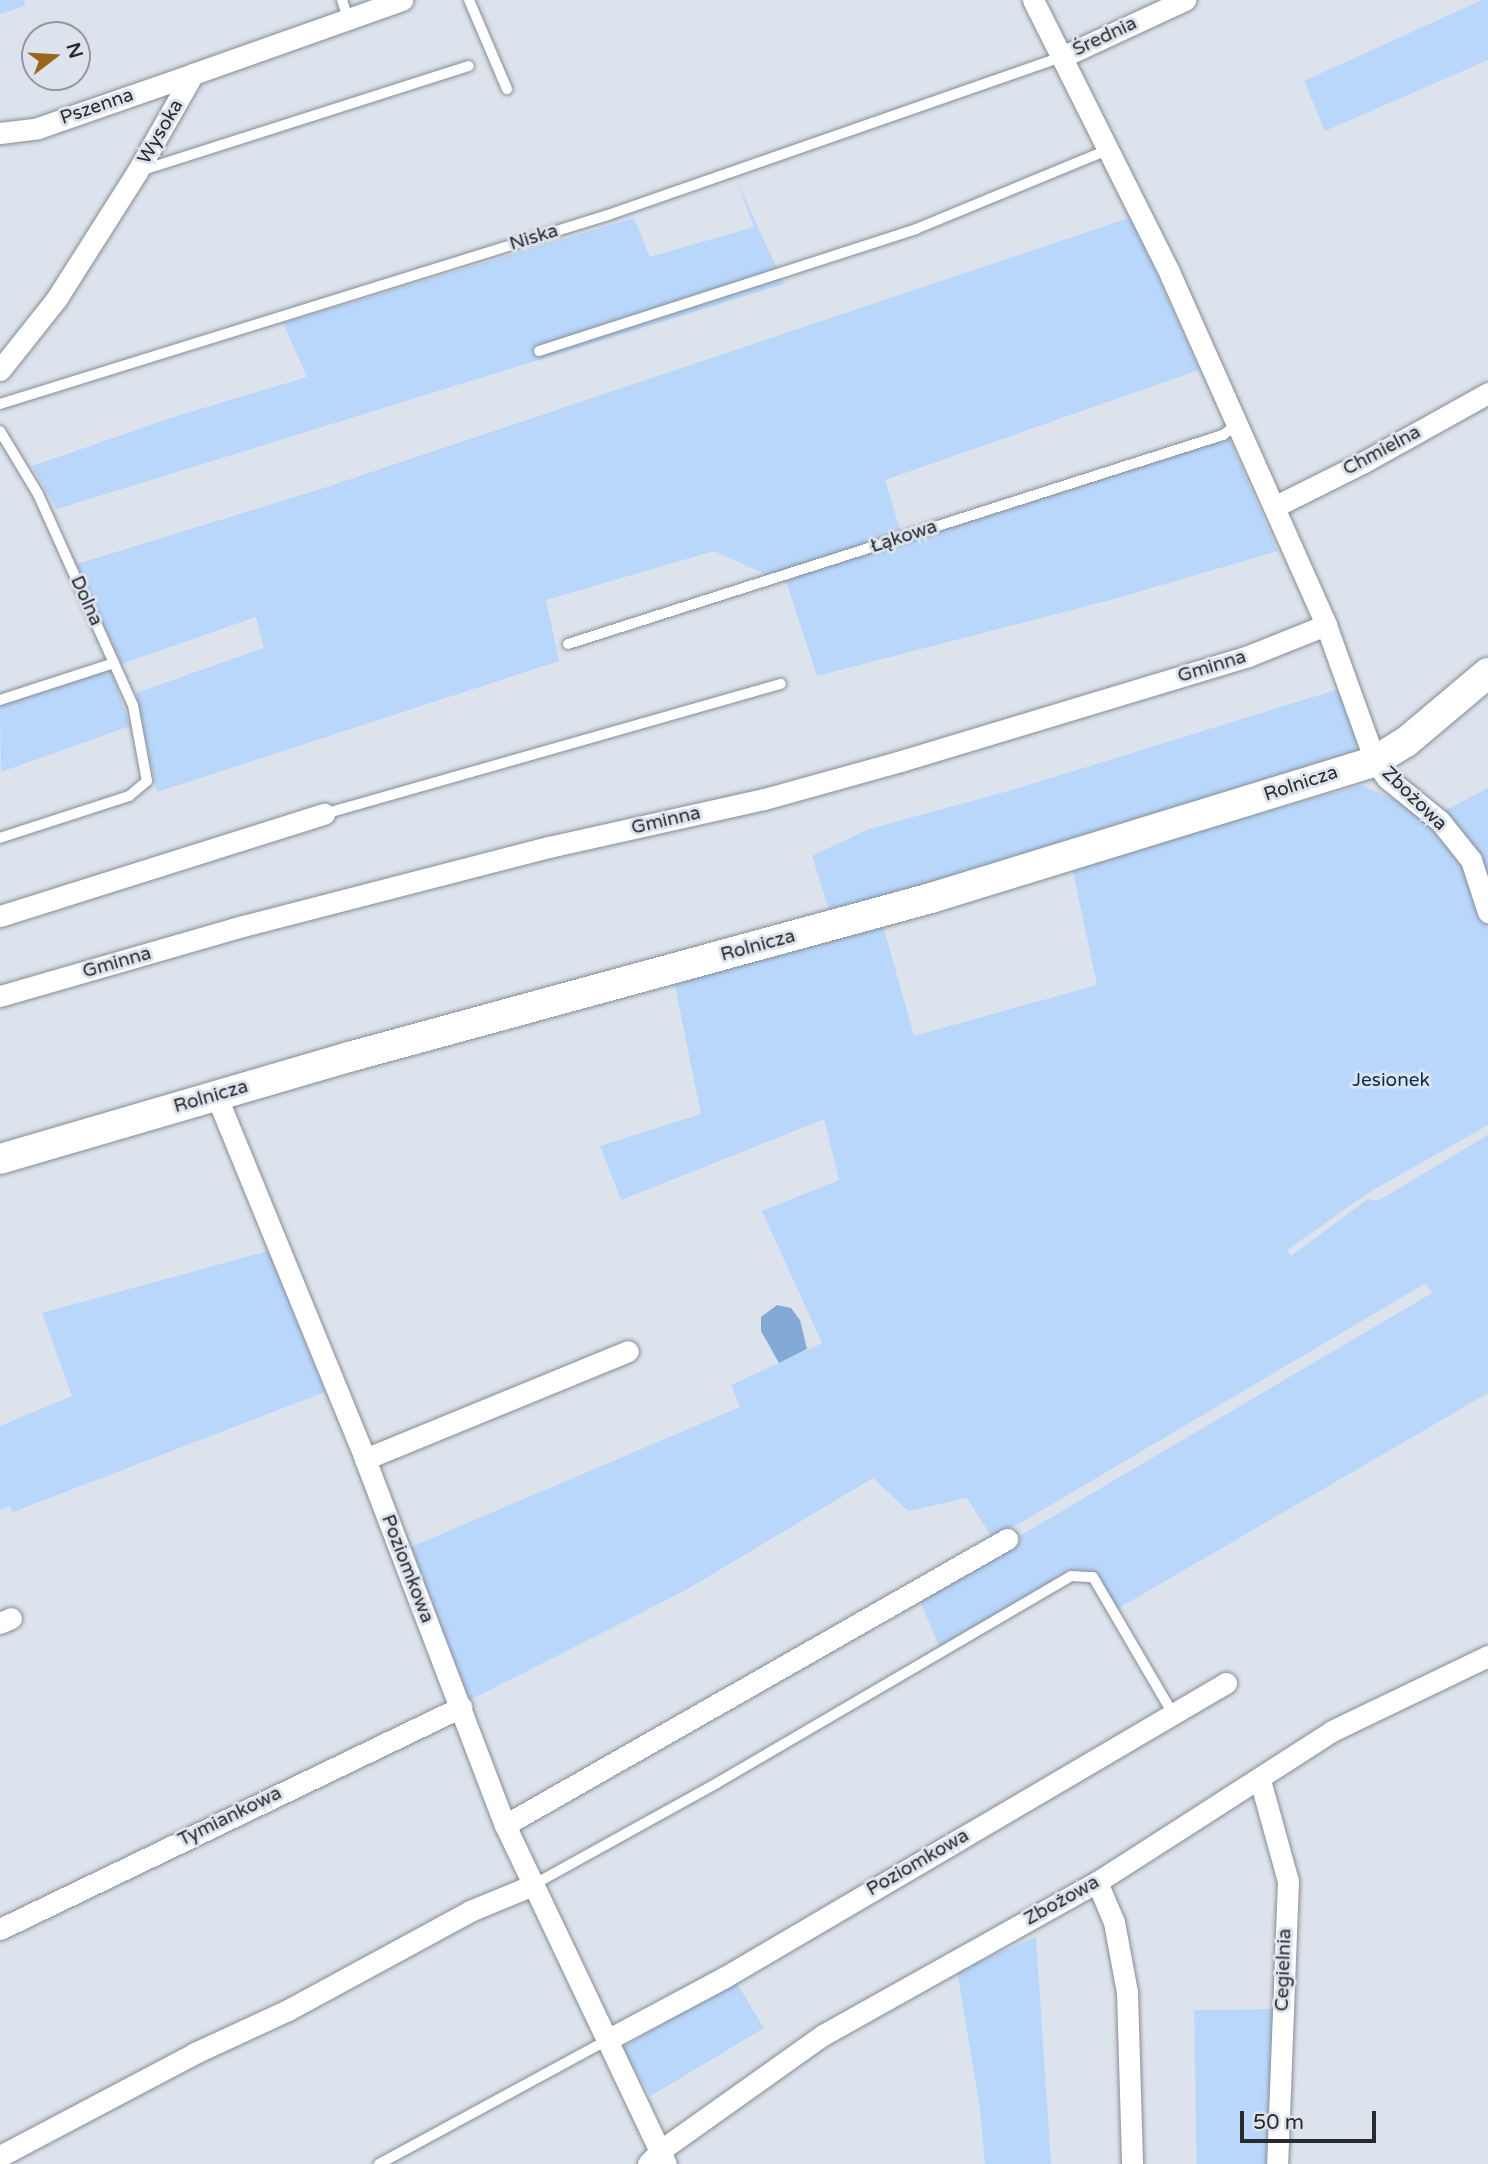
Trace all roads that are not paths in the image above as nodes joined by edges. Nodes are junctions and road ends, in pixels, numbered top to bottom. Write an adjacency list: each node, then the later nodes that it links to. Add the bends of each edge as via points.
1 (402, 0): 5 (street)
2 (469, 0): 9 (lane)
3 (1033, 0): 6 (street)
4 (1185, 0): 6 (street, Średnia)
5 (345, 10): 8 (street)
6 (1062, 57): 11 (street); 16 (lane, Niska, via 608,215)
7 (469, 66): 12 (lane)
8 (193, 74): 10 (street, Pszenna, via 38,128); 12 (street, Wysoka)
9 (507, 89)
10 (0, 133)
11 (1108, 150): 13 (lane, via 916,229); 17 (street)
12 (138, 172): 14 (street, Wysoka, via 57,299)
13 (539, 351)
14 (0, 370)
15 (1488, 393): 19 (street, Chmielna)
16 (0, 404)
17 (1237, 424): 19 (street); 21 (lane, Łąkowa, via 1223,435)
18 (0, 431): 22 (lane, Dolna, via 38,494)
19 (1274, 507): 20 (street)
20 (1326, 625): 26 (street); 31 (street, Gminna, via 1248,656 901,761 765,799 549,847 243,926)
21 (568, 644)
22 (114, 663): 25 (lane); 28 (lane, Dolna, via 133,705 147,781 129,796)
23 (1488, 673): 26 (street, Rolnicza, via 1406,742)
24 (781, 684): 27 (lane)
25 (0, 700)
26 (1375, 761): 29 (street, Zbożowa, via 1387,778 1440,821 1471,860); 32 (street, Rolnicza, via 931,898)
27 (324, 814): 30 (street)
28 (0, 838)
29 (1488, 912)
30 (0, 916)
31 (0, 996)
32 (216, 1095): 33 (street, Rolnicza); 35 (street, Poziomkowa)
33 (0, 1159)
34 (628, 1351): 35 (street)
35 (365, 1459): 39 (street, Poziomkowa)
36 (1007, 1539): 42 (street)
37 (1488, 1656): 41 (street, Zbożowa, via 1332,1731)
38 (1226, 1682): 40 (street, Poziomkowa)
39 (461, 1707): 42 (street, Poziomkowa); 45 (street, Tymiankowa)
40 (1173, 1714): 44 (lane, via 1093,1577 1070,1576); 46 (street, Poziomkowa, via 724,1977)
41 (1260, 1780): 43 (street, Zbożowa); 51 (street, Cegielnia, via 1288,1881)
42 (505, 1825): 44 (street, Poziomkowa)
43 (1097, 1882): 48 (street, Zbożowa, via 823,2035); 50 (street, via 1114,1922 1127,1992)
44 (533, 1885): 46 (street, Poziomkowa); 47 (street, via 470,1911 288,2010 195,2053)
45 (0, 1929)
46 (607, 2040): 48 (street, Poziomkowa); 49 (lane)
47 (0, 2156)
48 (658, 2159)
49 (379, 2164)
50 (1132, 2164)
51 (1277, 2164)

